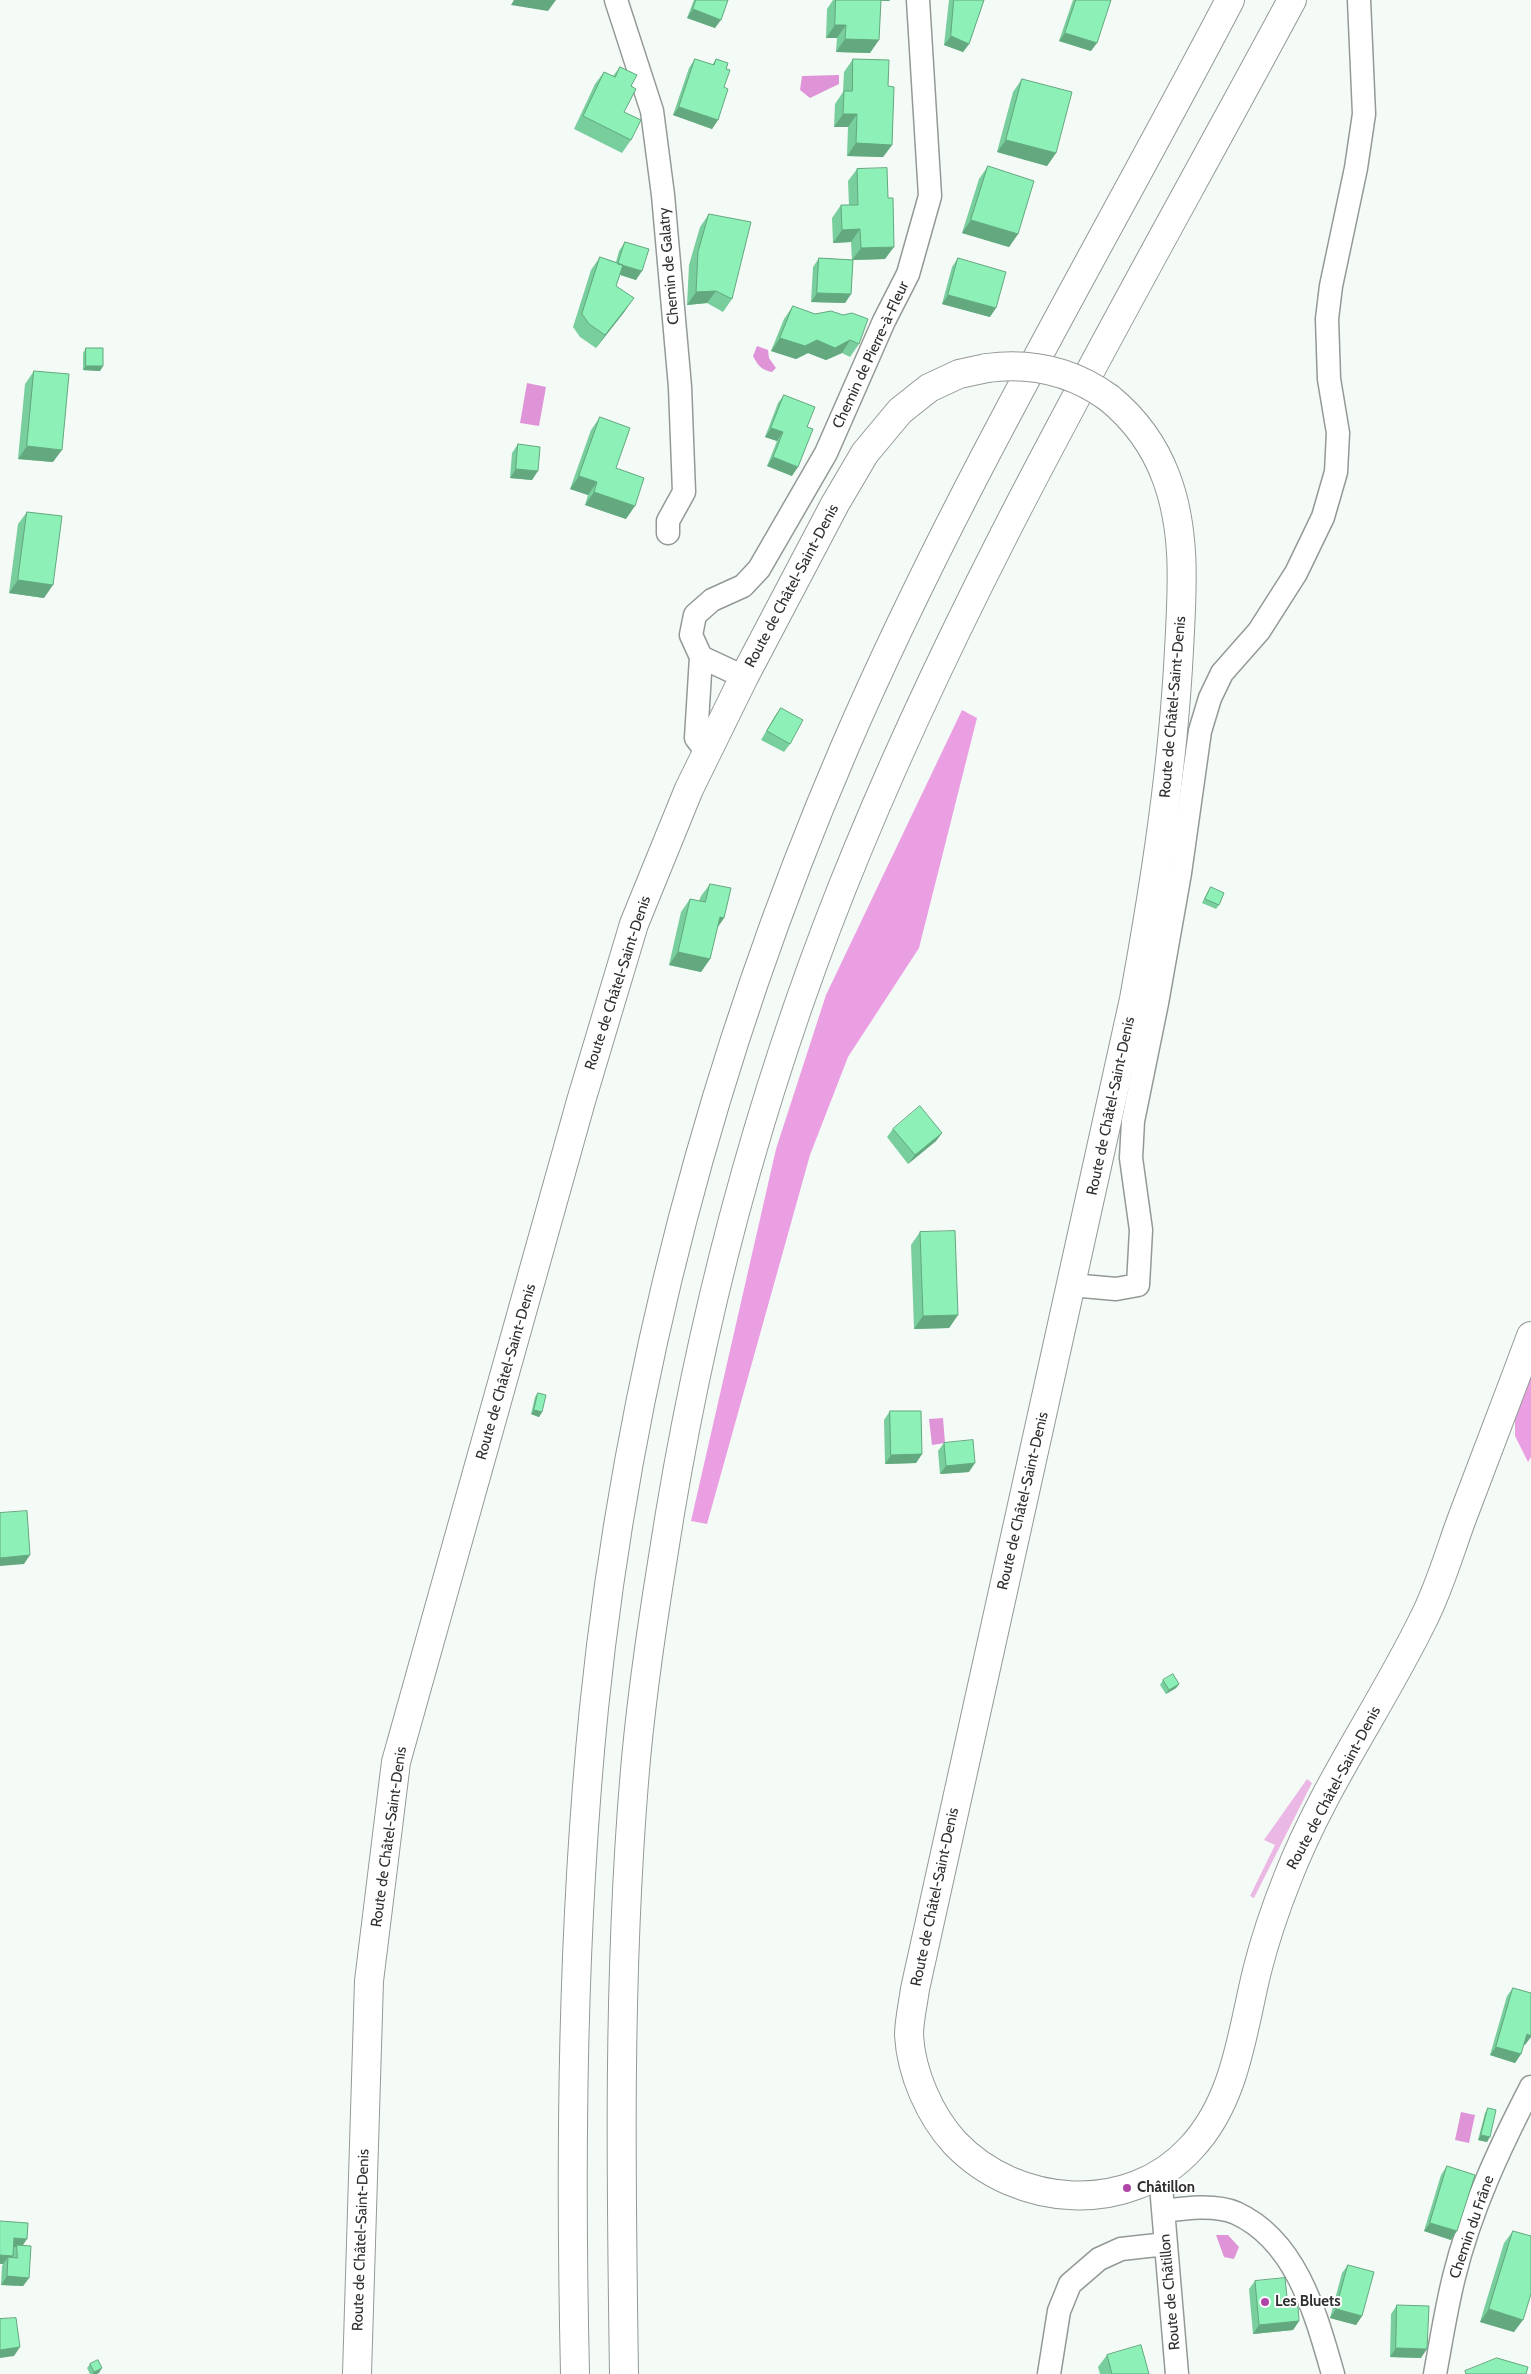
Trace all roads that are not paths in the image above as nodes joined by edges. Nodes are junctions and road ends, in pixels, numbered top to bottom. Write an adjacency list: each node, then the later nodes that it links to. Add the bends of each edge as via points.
1 (616, 0): 6 (street, Chemin de Galatry, via 652,110 664,203 680,387 684,492 668,521)
2 (918, 0): 7 (street, Chemin de Pierre-à-Fleur, via 930,196 908,274 884,320 826,453 759,568 743,586 712,600 695,615 691,635)
3 (1230, 0): 17 (main road, via 973,478 868,695 773,928 693,1178 638,1415 610,1579 594,1714 583,1845 575,2012)
4 (1292, 0): 18 (main road, via 1038,466 934,676 841,890 798,1008 746,1176 704,1340 671,1504 651,1630 634,1777 622,2019)
5 (1359, 0): 10 (street, via 1364,114 1327,319 1329,379 1338,433 1336,472 1324,517 1296,573 1259,631 1222,673 1200,731 1180,874 1133,1121 1131,1158 1141,1230 1138,1285 1116,1289)
6 (668, 533)
7 (701, 657): 8 (street); 9 (street, Chemin de Pierre-à-Fleur, via 696,738)
8 (744, 677): 9 (main road, Route de Châtel-Saint-Denis); 10 (main road, Route de Châtel-Saint-Denis, bridge, via 865,453 900,411 929,388 959,374 987,368 1022,366 1059,372 1109,398 1149,440 1167,478 1178,527 1182,605 1173,744 1134,999)
9 (707, 752): 16 (main road, Route de Châtel-Saint-Denis, via 634,924 581,1101 396,1762 369,1981)
10 (1071, 1285): 13 (main road, Route de Châtel-Saint-Denis, via 928,1923 910,2035 917,2075 932,2110 954,2141 995,2175 1040,2191 1093,2196 1133,2186)
11 (1531, 1336): 13 (main road, Route de Châtel-Saint-Denis, via 1426,1615 1321,1807 1288,1875 1266,1939 1230,2082 1221,2105 1207,2129 1188,2151)
12 (1531, 2087): 22 (street, Chemin du Frâne, via 1480,2198 1454,2276)
13 (1160, 2174): 14 (street)
14 (1164, 2211): 15 (street, Route de Châtillon); 21 (street, via 1219,2209 1235,2213 1263,2230 1286,2254 1308,2296)
15 (1166, 2244): 19 (street, via 1121,2249 1099,2259 1070,2284 1059,2311); 20 (street, Route de Châtillon)
16 (357, 2374)
17 (575, 2374)
18 (624, 2374)
19 (1049, 2374)
20 (1177, 2374)
21 (1332, 2374)
22 (1435, 2374)

